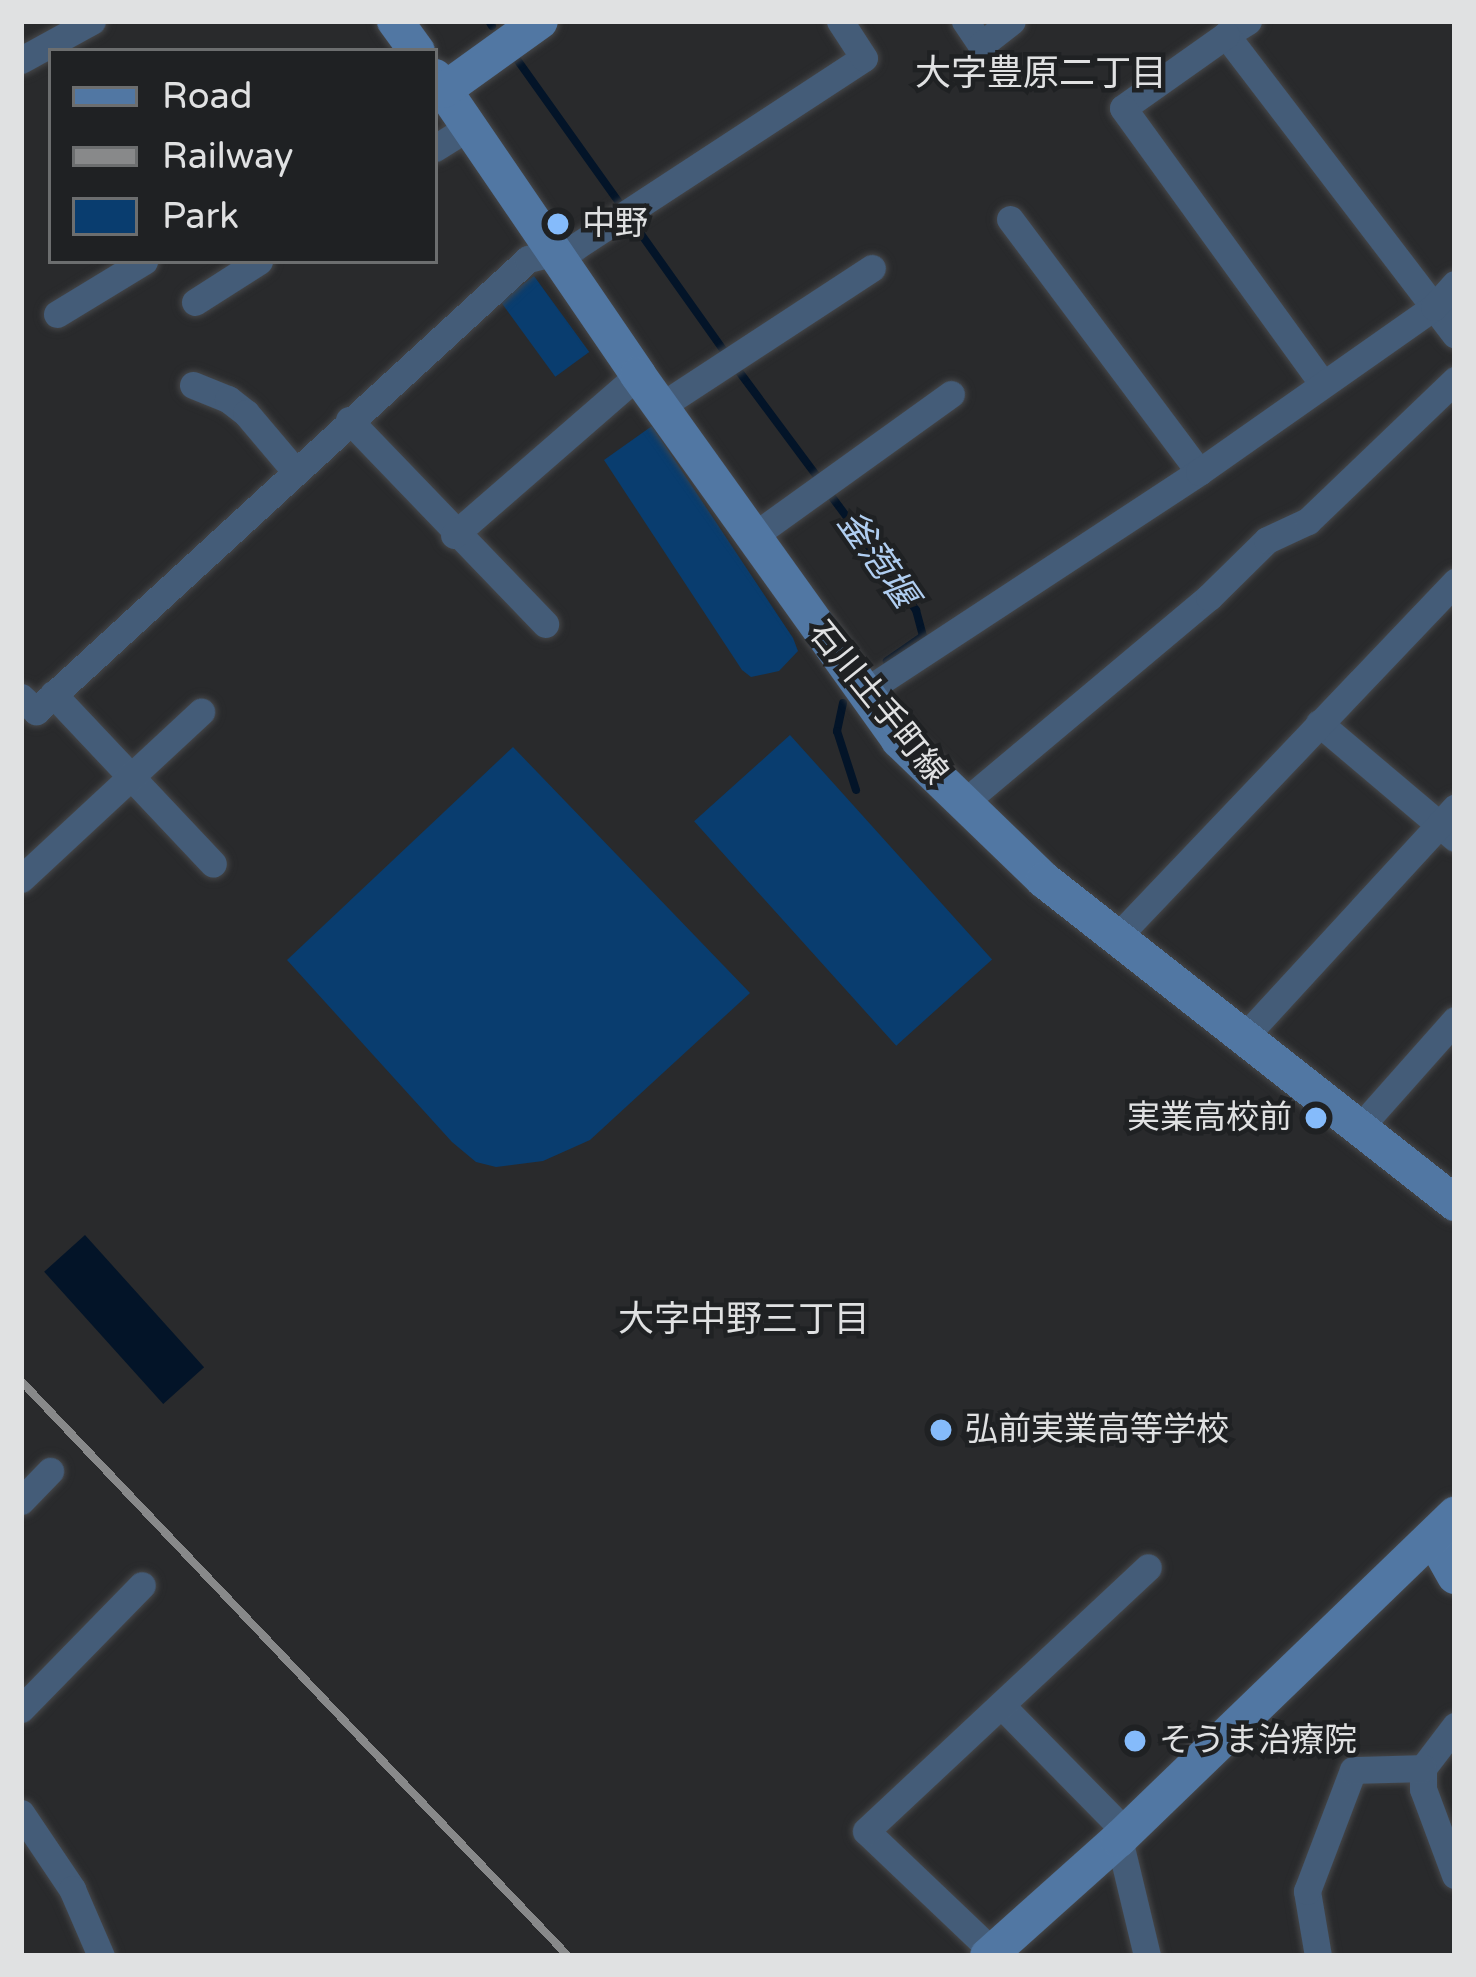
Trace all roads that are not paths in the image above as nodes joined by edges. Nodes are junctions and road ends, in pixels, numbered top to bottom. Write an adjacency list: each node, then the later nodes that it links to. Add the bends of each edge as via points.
1 (92, 21): 9 (street)
2 (395, 21): 8 (main road)
3 (541, 21): 10 (main road)
4 (840, 21): 14 (street, via 864,58 575,247)
5 (964, 21): 6 (street, via 981,45)
6 (1012, 21)
7 (1237, 28): 20 (street); 25 (street, via 1123,108)
8 (415, 48)
9 (21, 60)
10 (438, 86): 11 (main road, 石川土手町線)
11 (468, 127): 12 (street); 14 (main road, 石川土手町線)
12 (438, 146)
13 (1010, 219): 31 (street)
14 (555, 252): 23 (main road, 石川土手町線); 29 (street, via 528,259)
15 (139, 264): 21 (street)
16 (254, 264): 19 (street)
17 (872, 268): 28 (street)
18 (1455, 284): 20 (street)
19 (195, 302)
20 (1434, 307): 22 (street); 25 (street)
21 (56, 314)
22 (1455, 335)
23 (638, 375): 28 (main road, 石川土手町線); 32 (street)
24 (1455, 380): 41 (street, via 1309,521 1267,540)
25 (1323, 384): 31 (street)
26 (194, 385): 30 (street, via 246,413)
27 (951, 394): 33 (street)
28 (661, 406): 33 (main road, 石川土手町線)
29 (349, 420): 30 (street); 32 (street)
30 (295, 471): 37 (street)
31 (1199, 472): 36 (street)
32 (454, 535): 35 (street)
33 (752, 536): 36 (main road, 石川土手町線)
34 (1455, 582): 39 (street)
35 (545, 624)
36 (864, 692): 41 (main road, 石川土手町線)
37 (33, 707): 40 (street)
38 (201, 712): 40 (street)
39 (1319, 723): 42 (street); 45 (street)
40 (131, 776): 43 (street); 44 (street)
41 (961, 805): 45 (main road, 石川土手町線)
42 (1450, 824): 47 (street)
43 (213, 864)
44 (21, 878)
45 (1116, 938): 47 (main road, 石川土手町線)
46 (1455, 1020): 48 (street)
47 (1245, 1036): 48 (main road, 石川土手町線)
48 (1360, 1127): 49 (main road, 石川土手町線)
49 (1455, 1203)
50 (50, 1471): 51 (street)
51 (21, 1502)
52 (1444, 1526): 54 (main road); 61 (main road)
53 (1148, 1567): 56 (street)
54 (1455, 1576)
55 (142, 1585): 57 (street)
56 (1003, 1707): 61 (street); 63 (street, via 866,1831)
57 (21, 1709)
58 (1455, 1726): 59 (street)
59 (1423, 1768): 62 (street, via 1423,1790); 66 (street, via 1353,1770 1307,1891)
60 (21, 1813): 64 (street, via 72,1889)
61 (1123, 1836): 63 (main road); 65 (street)
62 (1455, 1875)
63 (991, 1954)
64 (101, 1956)
65 (1147, 1956)
66 (1318, 1956)

